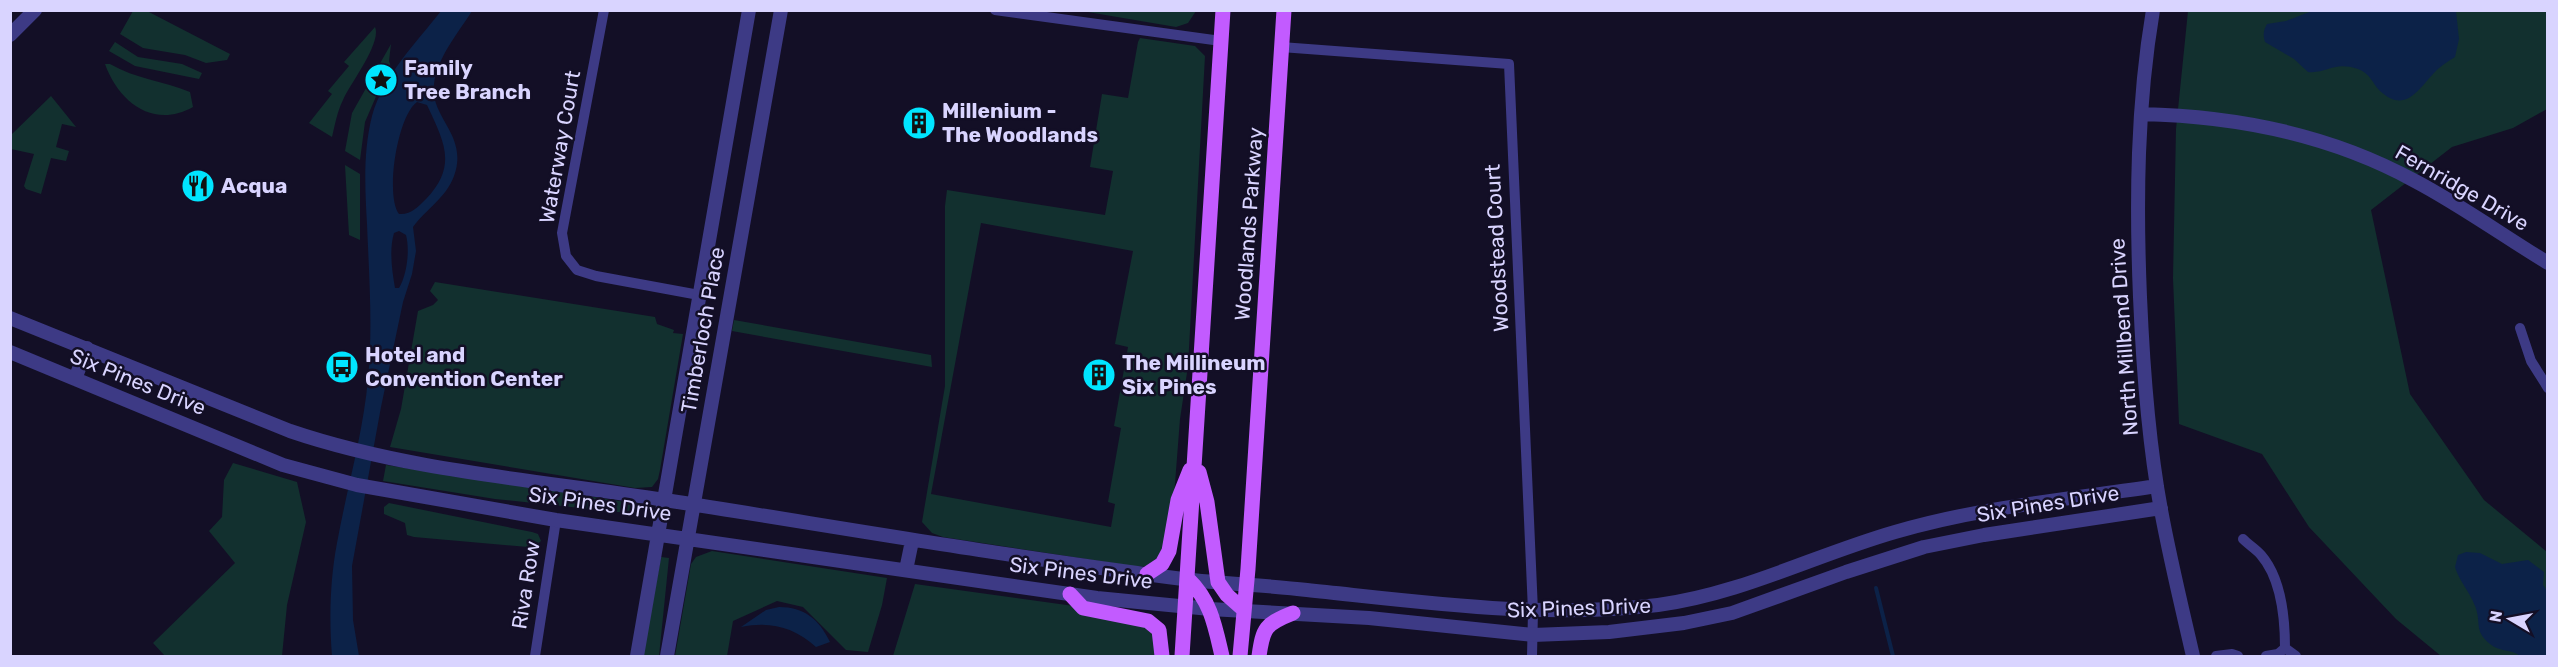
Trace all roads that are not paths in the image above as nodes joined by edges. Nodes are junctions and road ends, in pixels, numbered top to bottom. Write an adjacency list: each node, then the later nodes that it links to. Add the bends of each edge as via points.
1 (35, 10): 9 (street)
2 (604, 10): 14 (street, Waterway Court, via 562,233 566,256 577,270 596,276)
3 (749, 10): 14 (street, Timberloch Place)
4 (781, 10): 24 (street, Timberloch Place)
5 (995, 10): 10 (street)
6 (1223, 10): 10 (main road, Woodlands Parkway)
7 (1284, 10): 11 (main road, Woodlands Parkway)
8 (2153, 10): 12 (street, North Millbend Drive)
9 (10, 35)
10 (1221, 41): 21 (main road, Woodlands Parkway)
11 (1281, 47): 37 (main road, Woodlands Parkway); 42 (street, Woodstead Court, via 1509,64)
12 (2142, 114): 13 (street, Fernridge Drive, via 2217,120 2306,135 2350,151 2417,182); 22 (street, North Millbend Drive, via 2138,266)
13 (2547, 263)
14 (699, 295): 23 (street, Timberloch Place)
15 (10, 318): 17 (street, Six Pines Drive)
16 (2520, 328): 20 (street, via 2531,361)
17 (87, 348): 19 (street); 23 (street, Six Pines Drive, via 322,442 399,460)
18 (10, 352): 19 (street, Six Pines Drive)
19 (75, 379): 27 (street, Six Pines Drive, via 283,465 393,492)
20 (2547, 388)
21 (1195, 456): 34 (main road, via 1178,500 1169,551 1162,564); 35 (main road, Woodlands Parkway); 36 (main road, via 1207,502)
22 (2157, 486): 25 (street, North Millbend Drive); 26 (street, Six Pines Drive)
23 (665, 500): 24 (street, Six Pines Drive); 28 (street, Timberloch Place)
24 (693, 505): 29 (street, Timberloch Place); 32 (street, Six Pines Drive)
25 (2161, 508): 31 (street, Six Pines Drive); 55 (street, North Millbend Drive)
26 (1952, 519): 31 (street); 42 (street, Six Pines Drive, via 1892,532 1729,591 1658,605)
27 (556, 520): 28 (street, Six Pines Drive); 46 (street, Riva Row)
28 (659, 534): 29 (street, Six Pines Drive); 47 (street, Timberloch Place)
29 (687, 538): 33 (street, Six Pines Drive); 48 (street, Timberloch Place)
30 (2243, 539): 45 (street, via 2261,555 2276,584)
31 (1958, 540): 44 (street, Six Pines Drive, via 1895,555 1732,613 1661,627)
32 (912, 541): 33 (street); 34 (street, Six Pines Drive)
33 (906, 570): 38 (street, Six Pines Drive)
34 (1147, 574): 35 (street, Six Pines Drive)
35 (1188, 579): 36 (street, Six Pines Drive); 39 (main road, Woodlands Parkway); 40 (main road)
36 (1218, 582): 37 (street, Six Pines Drive); 41 (main road)
37 (1247, 583): 41 (main road, Woodlands Parkway); 42 (street, Six Pines Drive)
38 (1070, 594): 39 (street, Six Pines Drive); 49 (main road, via 1083,608 1148,621 1159,630)
39 (1185, 607): 40 (street, Six Pines Drive); 50 (main road, Woodlands Parkway)
40 (1210, 609): 41 (street, Six Pines Drive); 51 (main road)
41 (1244, 610): 43 (street, Six Pines Drive); 52 (main road, Woodlands Parkway)
42 (1533, 611): 44 (street, Woodstead Court)
43 (1293, 614): 44 (street, Six Pines Drive); 53 (main road, via 1265,629)
44 (1533, 635): 54 (street, Woodstead Court)
45 (2285, 648): 58 (street); 59 (street)
46 (535, 657)
47 (637, 657)
48 (667, 657)
49 (1162, 657)
50 (1182, 657)
51 (1222, 657)
52 (1240, 657)
53 (1259, 657)
54 (1532, 657)
55 (2193, 657)
56 (2216, 657): 57 (street)
57 (2238, 657)
58 (2266, 657)
59 (2296, 657)

